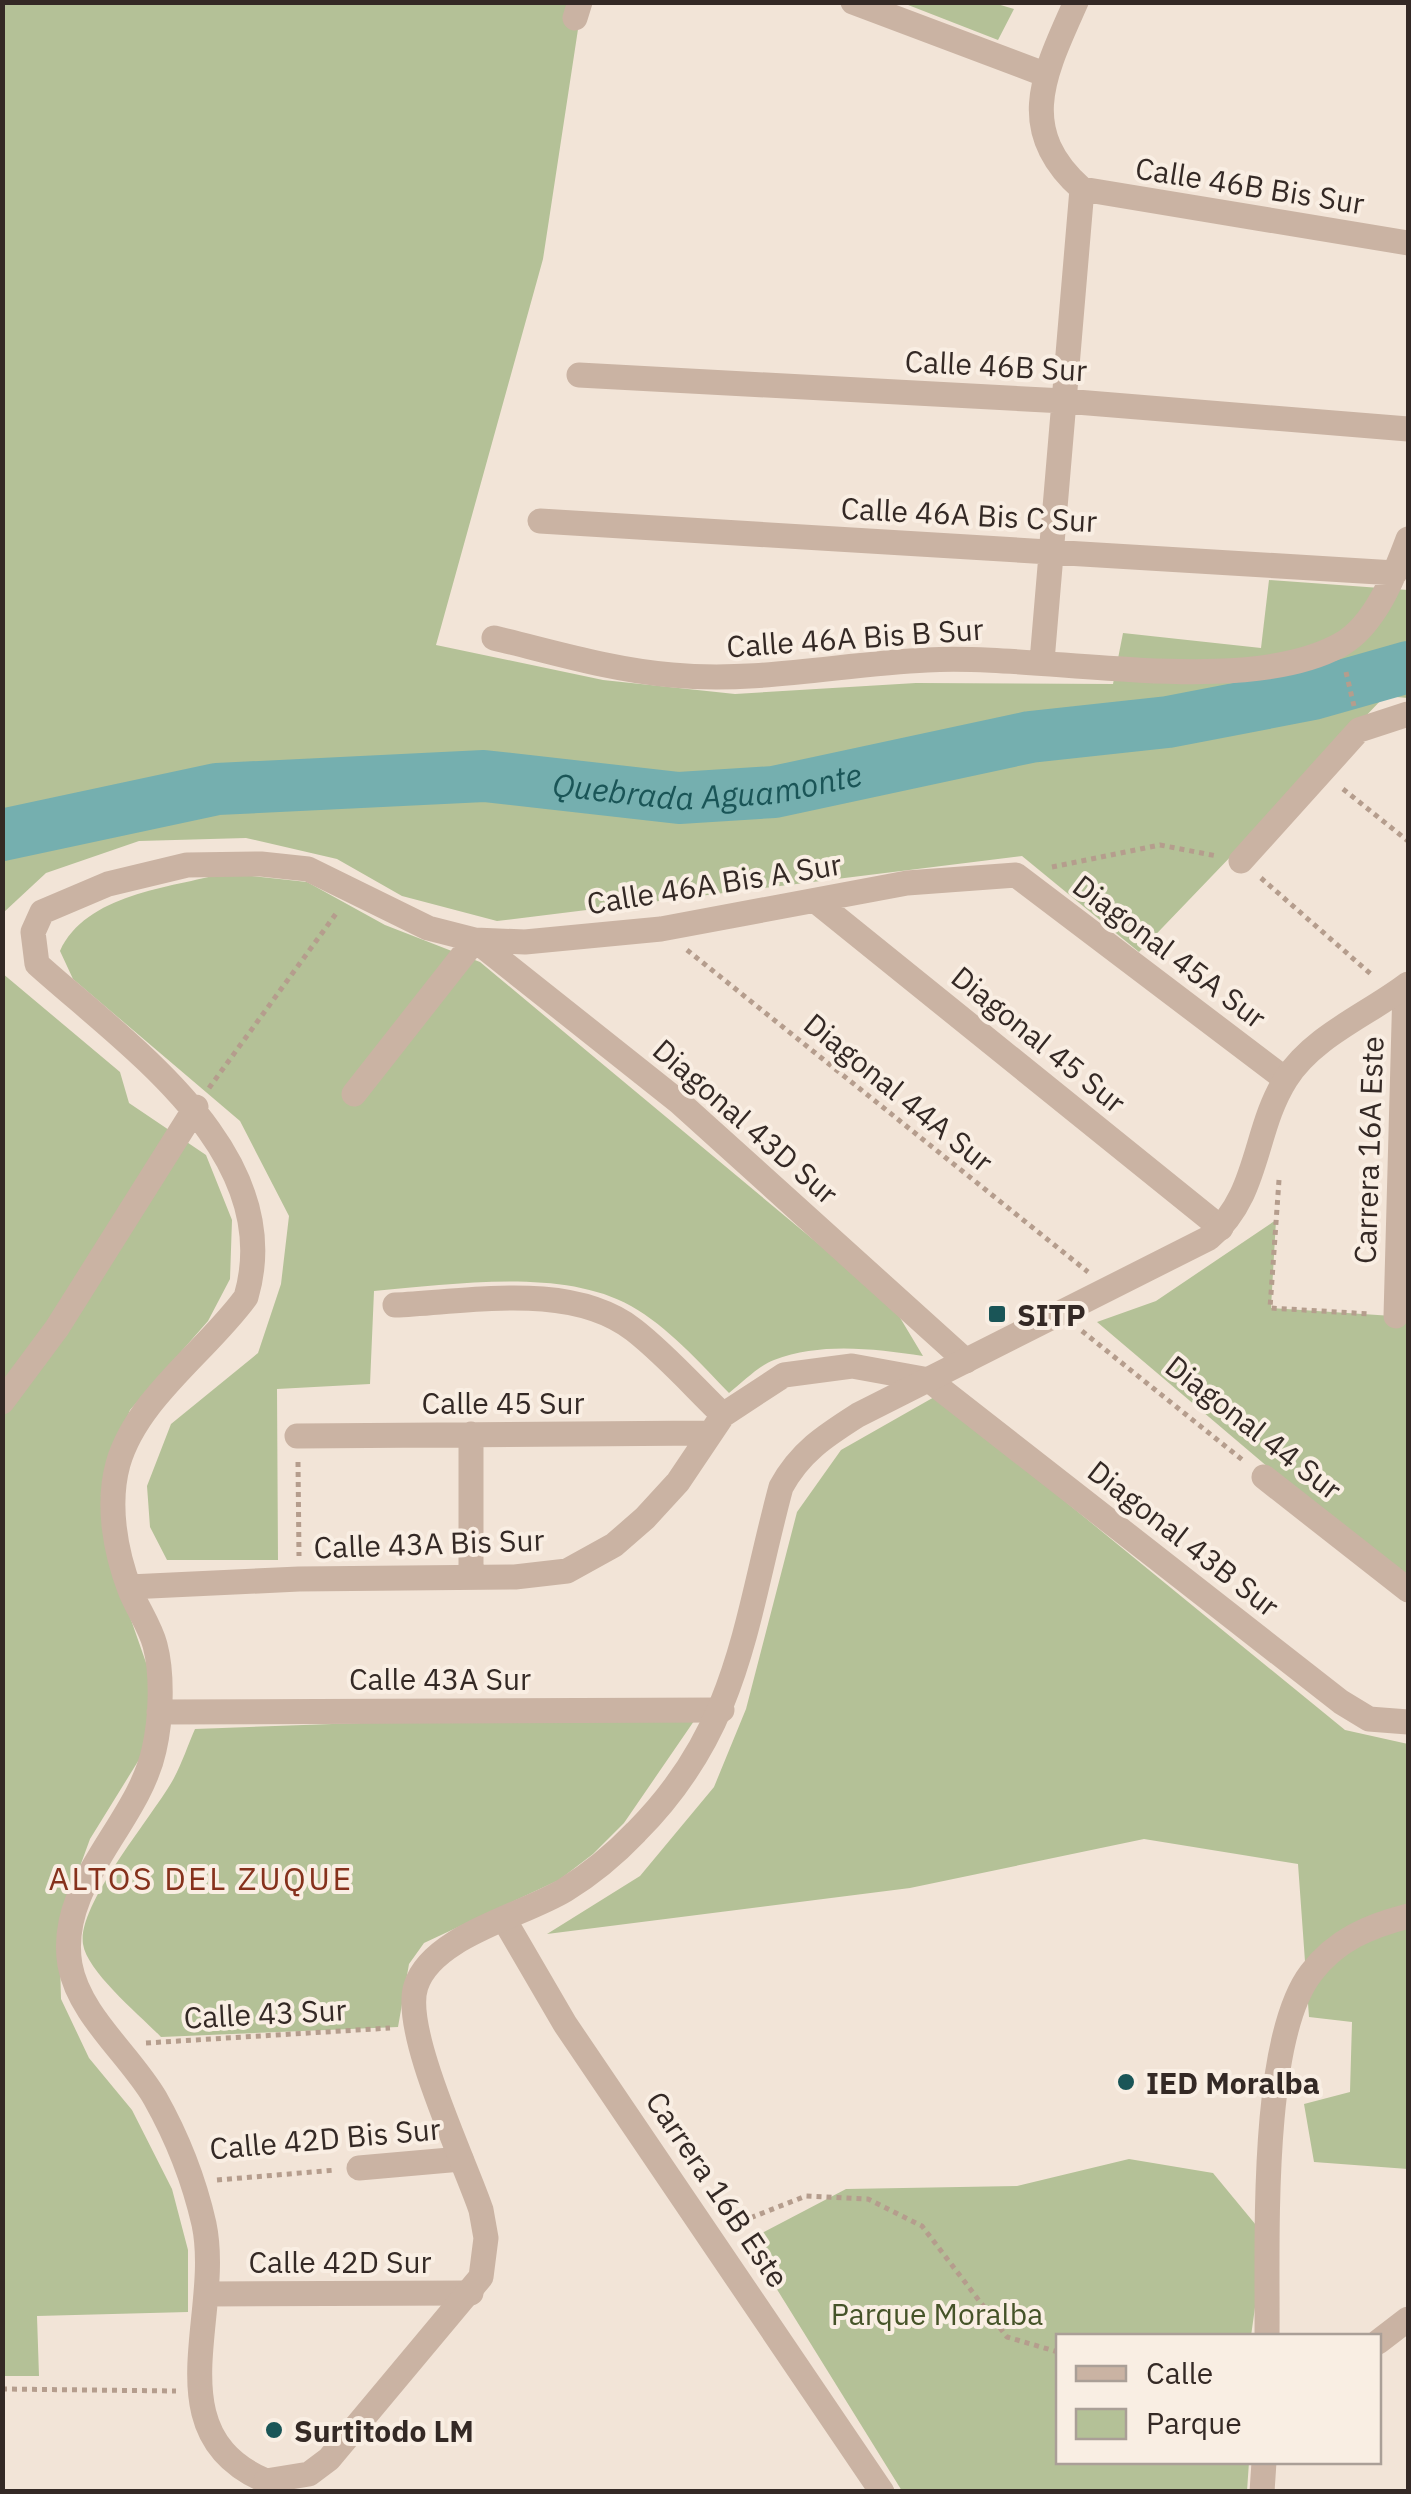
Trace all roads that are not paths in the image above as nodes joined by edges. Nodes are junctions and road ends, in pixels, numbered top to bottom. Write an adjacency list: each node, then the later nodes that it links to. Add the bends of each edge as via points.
1 (1076, 2): 3 (street)
2 (868, 5): 3 (street)
3 (1044, 74): 4 (street, via 1040,111 1048,147)
4 (1082, 190): 5 (street, Calle 46B Bis Sur); 7 (street)
5 (1408, 243)
6 (579, 375): 7 (street, Calle 46B Sur)
7 (1064, 401): 8 (street, Calle 46B Sur); 11 (street)
8 (1408, 429)
9 (540, 521): 11 (street, Calle 46A Bis C Sur)
10 (1408, 539): 12 (street)
11 (1051, 550): 12 (street, Calle 46A Bis C Sur); 14 (street)
12 (1395, 573): 14 (street, Calle 46A Bis B Sur, via 1341,645 1296,660 1204,671)
13 (494, 638): 14 (street, Calle 46A Bis B Sur, via 624,669 710,678 928,660)
14 (1042, 661)
15 (1408, 714): 16 (street, via 1359,730)
16 (1241, 861)
17 (1016, 875): 18 (street, Calle 46A Bis A Sur, via 907,883); 21 (street, Diagonal 45A Sur)
18 (817, 902): 19 (street, Calle 46A Bis A Sur, via 661,929); 24 (street, Diagonal 45 Sur)
19 (475, 940): 22 (street); 23 (street, Calle 46A Bis A Sur, via 428,928 308,868 186,865 108,884 42,912 33,932 37,964); 27 (street, Diagonal 43D Sur, via 678,1102)
20 (1403, 989): 21 (street, via 1304,1057); 26 (street, Carrera 16A Este)
21 (1286, 1079): 24 (street, via 1242,1200)
22 (354, 1094)
23 (196, 1107): 29 (street, via 57,1328); 35 (street, via 249,1210 253,1275 246,1297 137,1424 120,1459 112,1490)
24 (1221, 1228): 27 (street)
25 (395, 1306): 30 (street, via 529,1300 603,1312 632,1329)
26 (1396, 1316)
27 (966, 1361): 28 (street)
28 (929, 1380): 30 (street, via 852,1366 816,1368 784,1376); 37 (street, via 858,1416 794,1464 780,1487); 39 (street, Diagonal 43B Sur, via 1341,1702 1369,1719)
29 (2, 1402)
30 (716, 1424): 31 (street, Calle 45 Sur); 34 (street, Calle 43A Bis Sur, via 678,1482 614,1545 567,1571)
31 (470, 1434): 32 (street, Calle 45 Sur); 34 (street)
32 (297, 1436)
33 (1264, 1477): 36 (street, Diagonal 44 Sur)
34 (470, 1577): 35 (street, Calle 43A Bis Sur)
35 (128, 1587): 38 (street, via 155,1646)
36 (1408, 1590)
37 (722, 1710): 38 (street, Calle 43A Sur); 41 (street, via 682,1780 638,1830 568,1888)
38 (159, 1712): 45 (street, via 154,1752 134,1800 82,1890 71,1925 70,1964 82,1998 155,2098 194,2182)
39 (1408, 1722)
40 (1408, 1916): 47 (street, via 1350,1936 1310,1974 1285,2039 1270,2149)
41 (505, 1921): 42 (street, via 458,1940 424,1966 414,1988 415,2026); 51 (street, Carrera 16B Este, via 565,2024)
42 (461, 2159): 43 (street, Calle 42D Bis Sur); 44 (street, via 486,2238 486,2262)
43 (359, 2168)
44 (471, 2293): 45 (street, Calle 42D Sur); 50 (street, via 330,2459 309,2474)
45 (208, 2294): 50 (street, via 199,2391 217,2446)
46 (1406, 2325): 48 (street)
47 (1267, 2334)
48 (1381, 2340)
49 (1264, 2464): 52 (street)
50 (266, 2486)
51 (882, 2492)
52 (1262, 2492)

